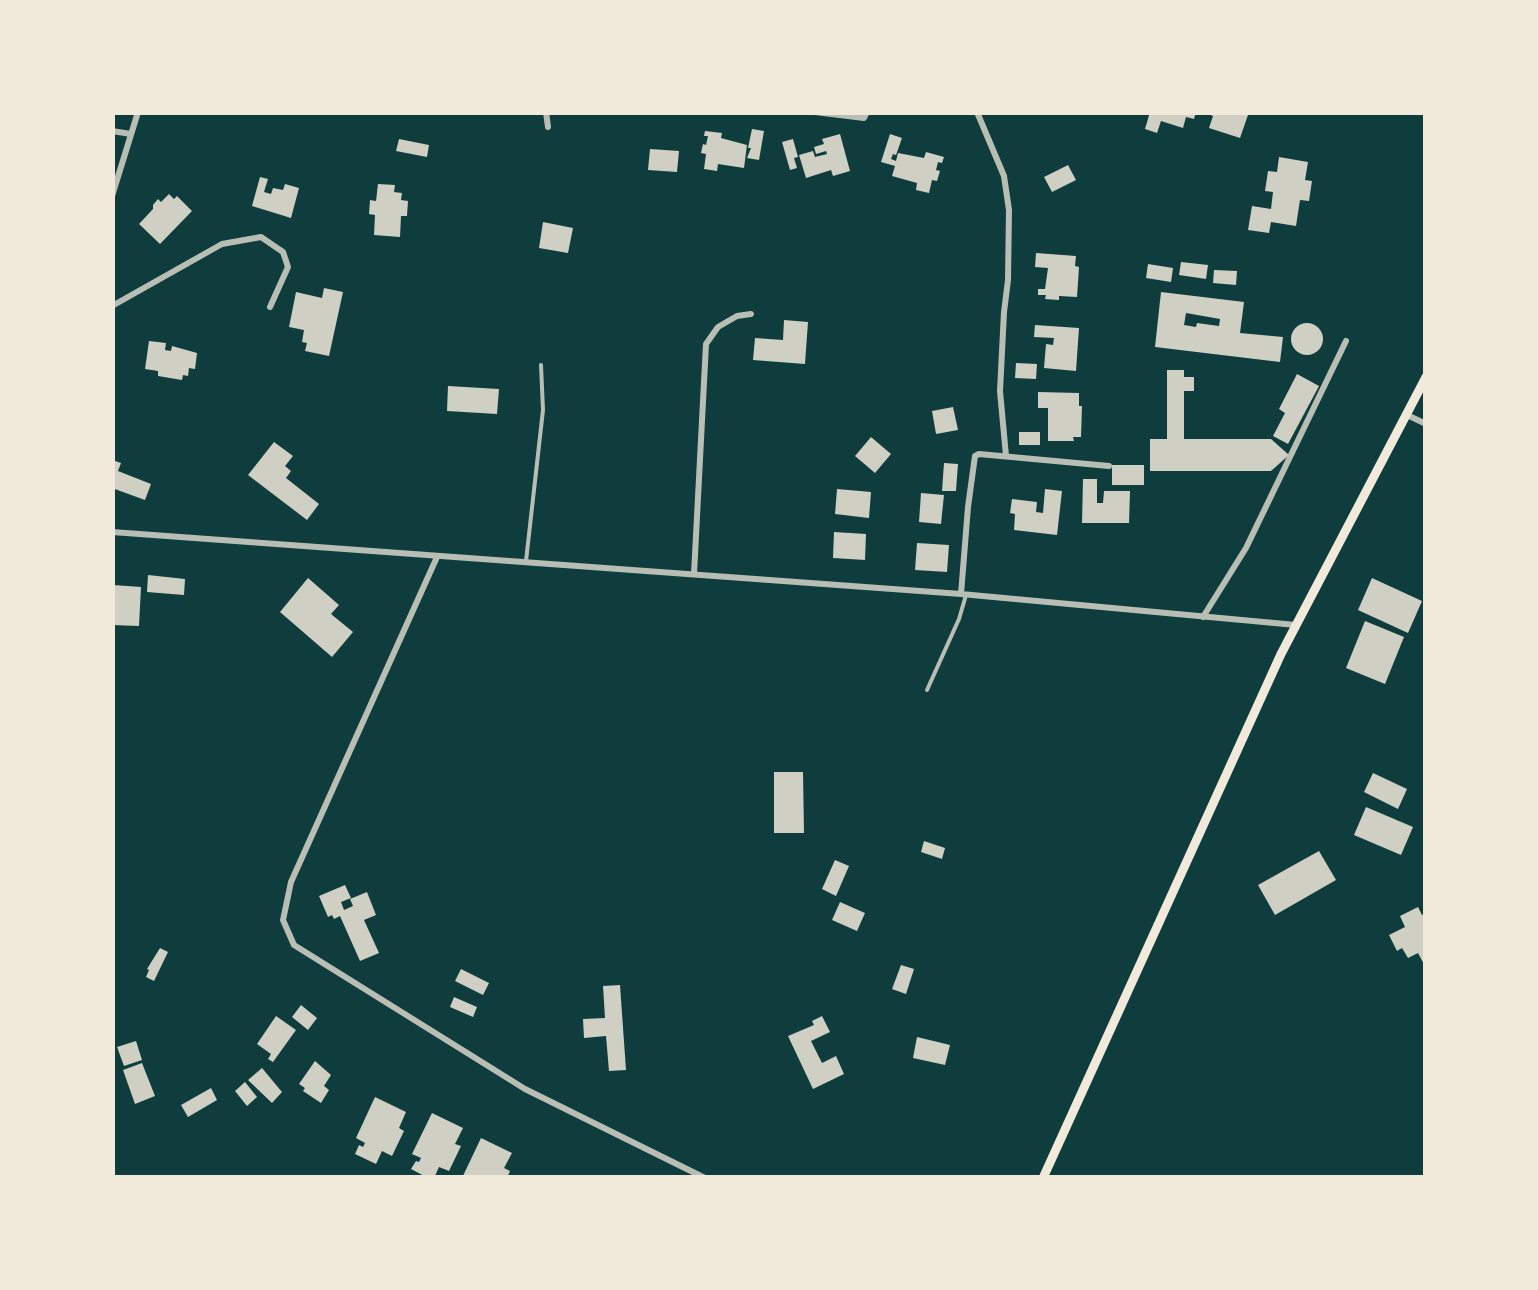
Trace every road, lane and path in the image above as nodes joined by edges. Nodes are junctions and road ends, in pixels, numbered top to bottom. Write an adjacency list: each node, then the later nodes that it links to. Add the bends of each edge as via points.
1 (138, 112): 8 (street)
2 (546, 112): 6 (street)
3 (815, 112): 4 (street, via 864,118)
4 (867, 112)
5 (977, 112): 18 (street, via 1004,176 1009,210 1000,391)
6 (548, 127)
7 (112, 131): 8 (street)
8 (131, 134): 9 (street)
9 (112, 196)
10 (112, 306): 11 (street, via 222,244 261,237 283,252 288,267)
11 (270, 307)
12 (750, 314): 23 (street, via 718,327 706,344)
13 (1346, 342): 25 (street, via 1246,548)
14 (541, 364): 22 (lane)
15 (1426, 378): 16 (main road)
16 (1405, 414): 17 (street); 26 (main road)
17 (1426, 424)
18 (1006, 456): 19 (street); 24 (street, via 979,454 973,462)
19 (1109, 466)
20 (112, 532): 21 (street)
21 (437, 557): 22 (street); 28 (street, via 292,882 283,920 288,932 294,945 525,1088)
22 (526, 561): 23 (street)
23 (694, 574): 24 (street)
24 (964, 595): 25 (street); 27 (lane)
25 (1203, 617): 26 (street)
26 (1296, 626): 29 (main road)
27 (927, 690)
28 (706, 1178)
29 (1043, 1178)

